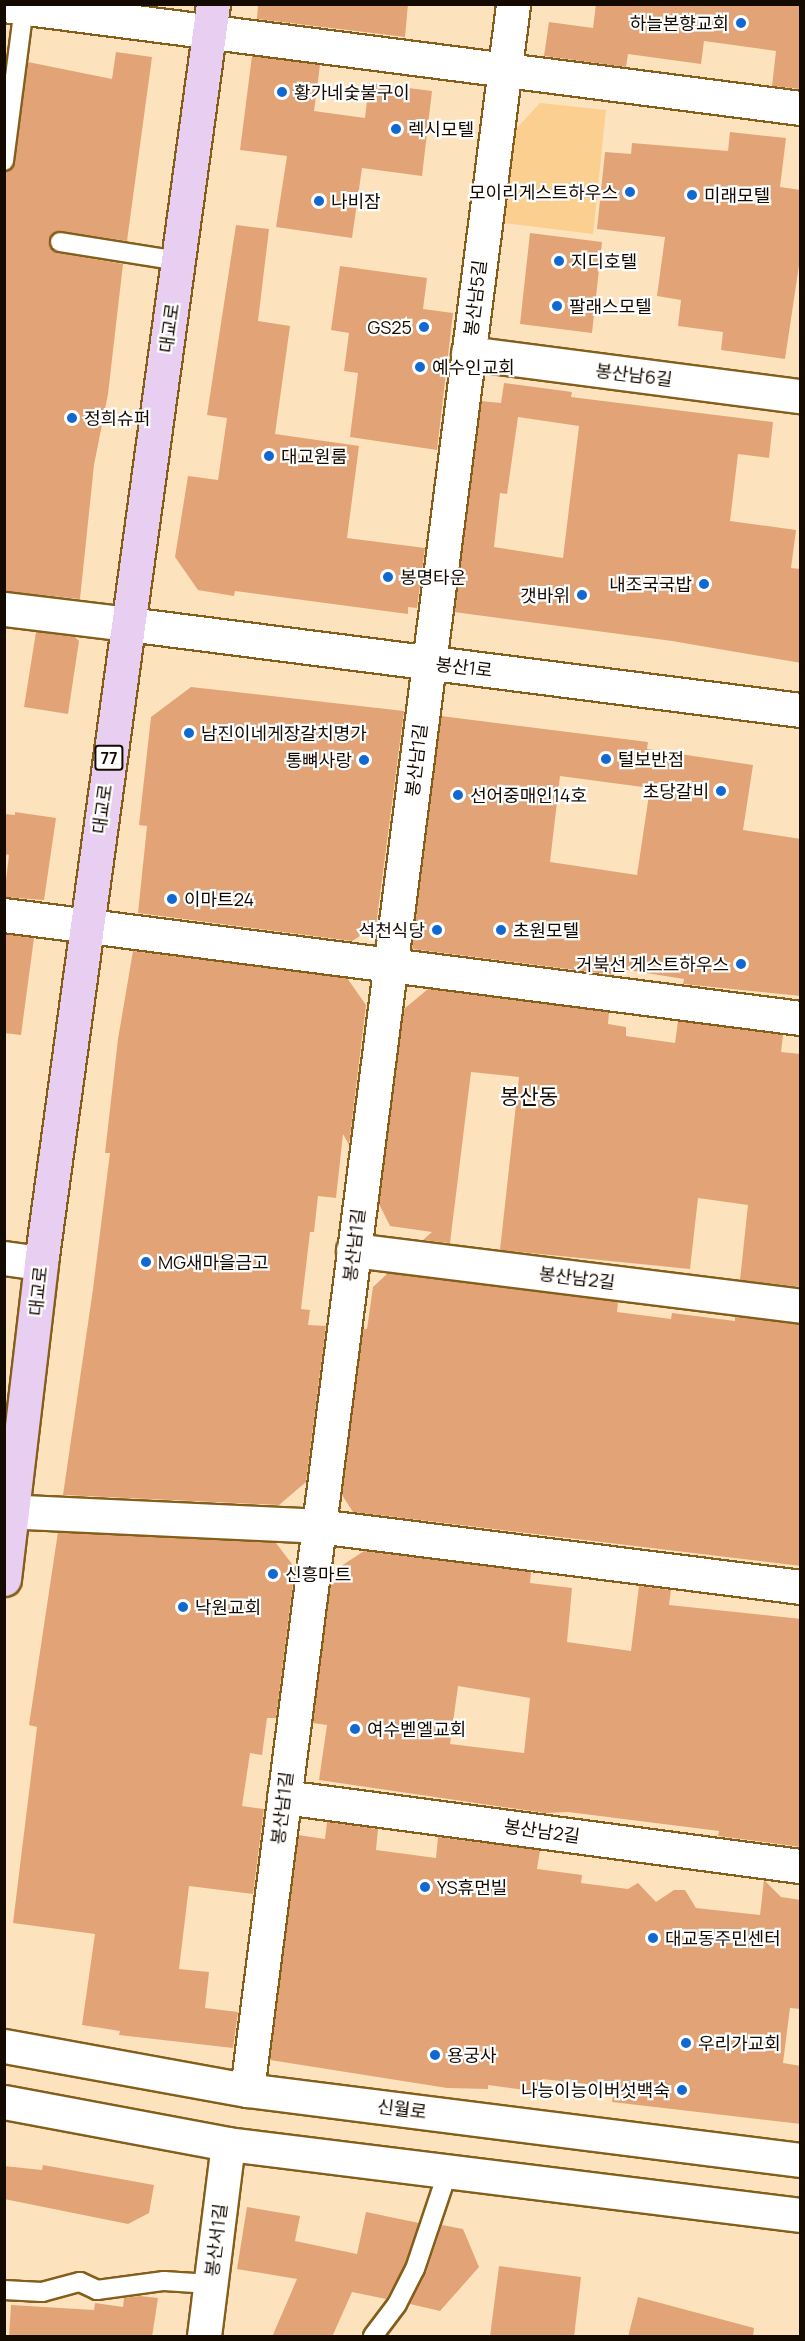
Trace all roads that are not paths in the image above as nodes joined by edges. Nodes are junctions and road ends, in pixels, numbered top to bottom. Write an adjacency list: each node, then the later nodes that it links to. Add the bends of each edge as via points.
1 (513, 4): 4 (street, 봉산남5길)
2 (14, 6): 3 (street); 6 (lane)
3 (211, 18): 4 (street); 8 (main road, 대교로 / 77)
4 (505, 70): 5 (street); 9 (street, 봉산남5길)
5 (801, 108)
6 (4, 161)
7 (60, 242): 8 (lane)
8 (178, 261): 12 (main road, 대교로 / 77)
9 (468, 353): 10 (street, 봉산남6길); 13 (street, 봉산남5길)
10 (801, 396)
11 (4, 609): 12 (street, 봉산1로)
12 (128, 624): 13 (street, 봉산1로); 16 (main road, 대교로 / 77)
13 (428, 663): 14 (street, 봉산1로); 17 (street, 봉산남1길)
14 (801, 710)
15 (4, 915): 16 (street)
16 (86, 925): 17 (street); 21 (main road, 대교로 / 77)
17 (390, 965): 18 (street); 19 (street, 봉산남1길)
18 (801, 1018)
19 (353, 1250): 22 (street, 봉산남2길); 24 (street, 봉산남1길)
20 (4, 1258): 21 (street)
21 (41, 1263): 23 (main road, 대교로 / 77)
22 (801, 1306)
23 (9, 1511): 24 (street); 25 (main road, 대교로 / 77)
24 (318, 1526): 26 (street); 27 (street, 봉산남1길)
25 (4, 1579)
26 (801, 1587)
27 (284, 1797): 28 (street, 봉산남2길); 30 (street, 봉산남1길)
28 (801, 1866)
29 (4, 2046): 30 (street, 신월로)
30 (247, 2090): 33 (street, 신월로)
31 (4, 2102): 32 (street)
32 (228, 2144): 34 (street); 36 (street, 봉산서1길)
33 (801, 2160)
34 (448, 2170): 35 (street); 39 (lane, via 416,2269)
35 (801, 2215)
36 (210, 2284): 37 (lane, via 164,2281 97,2290 80,2282 42,2292); 38 (street, 봉산서1길)
37 (4, 2290)
38 (204, 2337)
39 (373, 2337)

